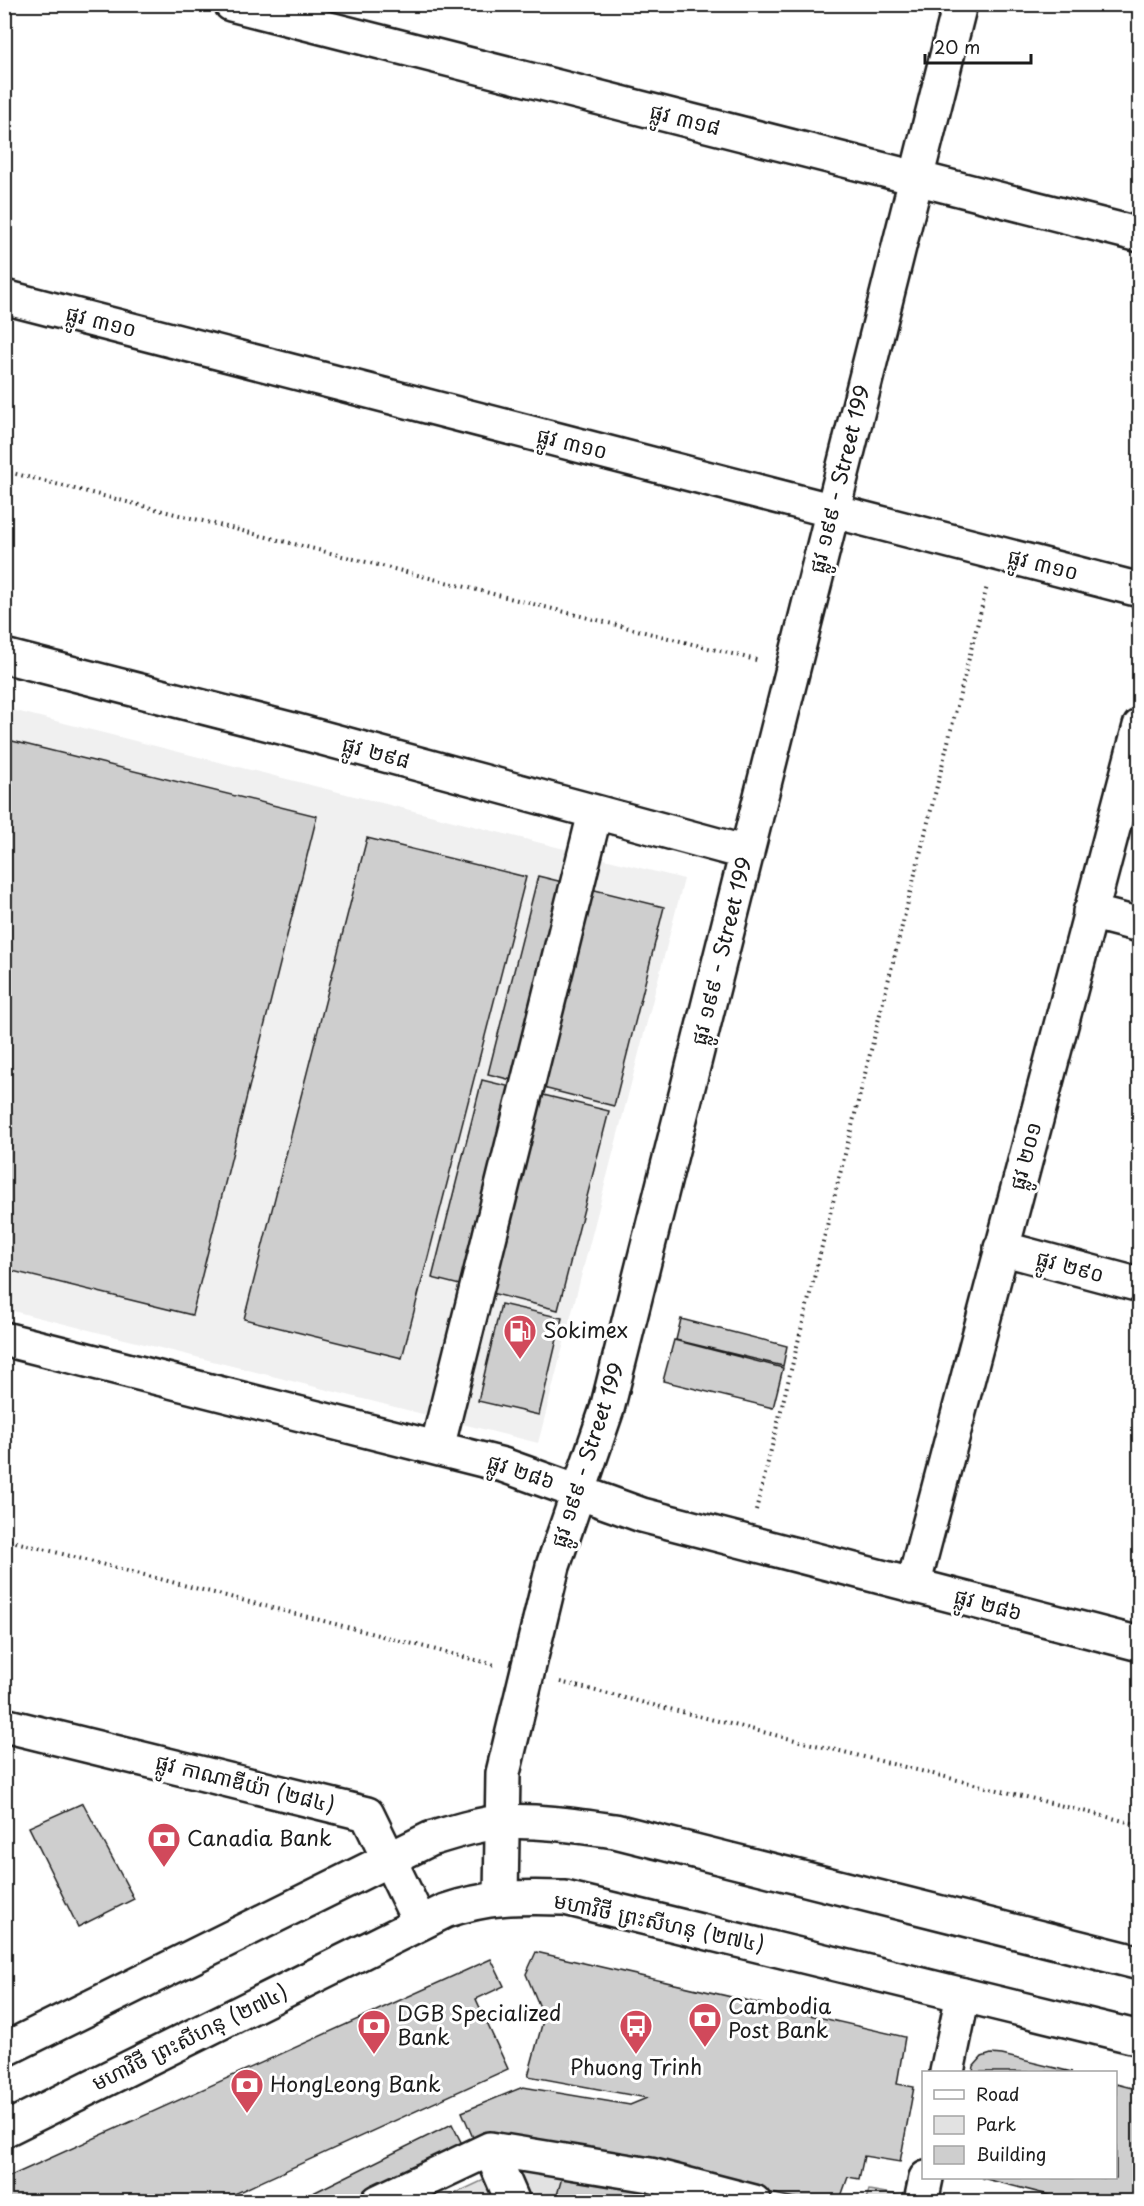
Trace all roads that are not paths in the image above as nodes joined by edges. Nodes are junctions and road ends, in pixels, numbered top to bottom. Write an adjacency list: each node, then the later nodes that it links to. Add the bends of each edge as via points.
1 (231, 4): 3 (street, ផ្លូវ ៣១៨)
2 (960, 4): 3 (street, ផ្លូវ ១៩៩ - Street 199)
3 (916, 178): 4 (street, ផ្លូវ ៣១៨); 6 (street, ផ្លូវ ១៩៩ - Street 199)
4 (1140, 235)
5 (4, 297): 6 (street, ផ្លូវ ៣១០)
6 (832, 511): 7 (street, ផ្លូវ ៣១០); 11 (street, ផ្លូវ ១៩៩ - Street 199)
7 (1140, 590)
8 (4, 656): 10 (street, ផ្លូវ ២៩៨)
9 (1140, 726): 12 (street, ផ្លូវ ២០១)
10 (595, 813): 11 (street, ផ្លូវ ២៩៨); 17 (street)
11 (747, 853): 18 (street, ផ្លូវ ១៩៩ - Street 199, via 607,1409)
12 (1090, 912): 13 (street); 14 (street, ផ្លូវ ២០១)
13 (1140, 925)
14 (1001, 1248): 15 (street, ផ្លូវ ២៩០); 19 (street, ផ្លូវ ២០១)
15 (1140, 1285)
16 (4, 1339): 17 (street, ផ្លូវ ២៨៦)
17 (437, 1448): 18 (street, ផ្លូវ ២៨៦)
18 (578, 1491): 19 (street, ផ្លូវ ២៨៦, via 642,1515); 22 (street, ផ្លូវ ១៩៩ - Street 199, via 553,1566 503,1773)
19 (912, 1586): 20 (street, ផ្លូវ ២៨៦)
20 (1140, 1644)
21 (4, 1725): 23 (street, ផ្លូវ កាណាឌីយ៉ា (២៨៤), via 367,1814)
22 (502, 1822): 23 (street, via 430,1839); 24 (street, ផ្លូវ ១៩៩ - Street 199); 26 (street, via 559,1823 615,1831)
23 (388, 1859): 25 (street, ផ្លូវ កាណាឌីយ៉ា (២៨៤)); 29 (street)
24 (501, 1897): 25 (street, មហាវិថី ព្រះសីហនុ (២៧៤), via 468,1903); 27 (street, មហាវិថី ព្រះសីហនុ (២៧៤), via 565,1898)
25 (420, 1923): 31 (street, មហាវិថី ព្រះសីហនុ (២៧៤))
26 (1140, 1964)
27 (963, 1995): 28 (street, មហាវិថី ព្រះសីហនុ (២៧៤)); 30 (street)
28 (1140, 2038)
29 (4, 2050)
30 (947, 2071)
31 (4, 2130)
32 (490, 2149): 34 (street); 35 (street); 36 (street, via 650,2175)
33 (926, 2179): 37 (street)
34 (378, 2202)
35 (513, 2202)
36 (754, 2202)
37 (921, 2202)

